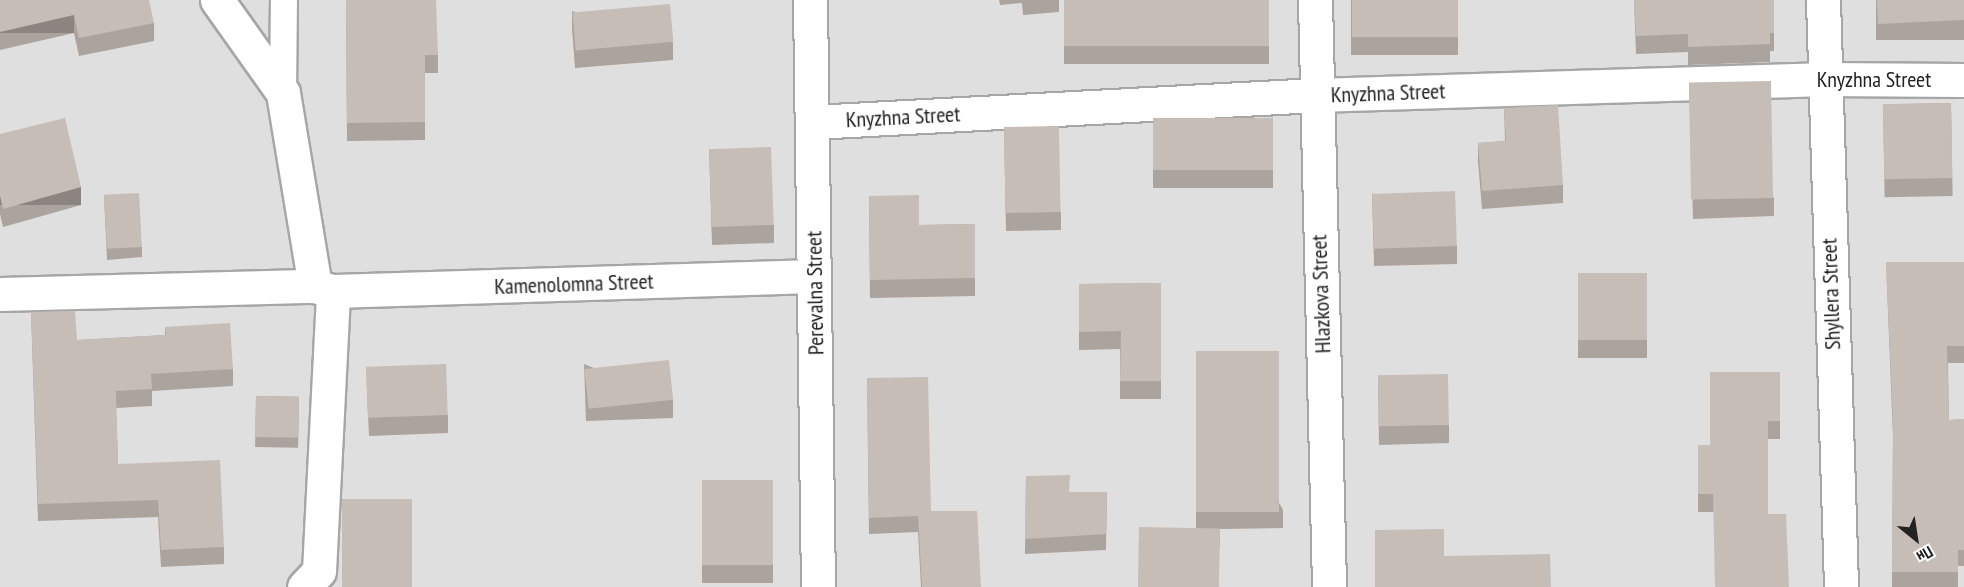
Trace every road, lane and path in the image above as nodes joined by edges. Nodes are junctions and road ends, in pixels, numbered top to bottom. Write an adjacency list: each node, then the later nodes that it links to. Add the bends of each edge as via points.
1 (217, 0): 8 (street)
2 (284, 0): 8 (lane)
3 (810, 0): 10 (street, Perevalna Street)
4 (1315, 0): 9 (street, Hlazkova Street)
5 (1823, 0): 6 (street, Shyllera Street)
6 (1824, 80): 7 (street, Knyzhna Street); 9 (street, Knyzhna Street); 17 (street, Shyllera Street)
7 (1964, 80)
8 (283, 93): 12 (street)
9 (1316, 95): 10 (street, Knyzhna Street); 16 (street, Hlazkova Street)
10 (813, 122): 11 (street, Perevalna Street)
11 (814, 276): 12 (street, Kamenolomna Street); 15 (street, Perevalna Street)
12 (324, 288): 13 (street, Kamenolomna Street); 14 (street, via 319,571)
13 (0, 294)
14 (304, 587)
15 (818, 587)
16 (1329, 587)
17 (1841, 587)

